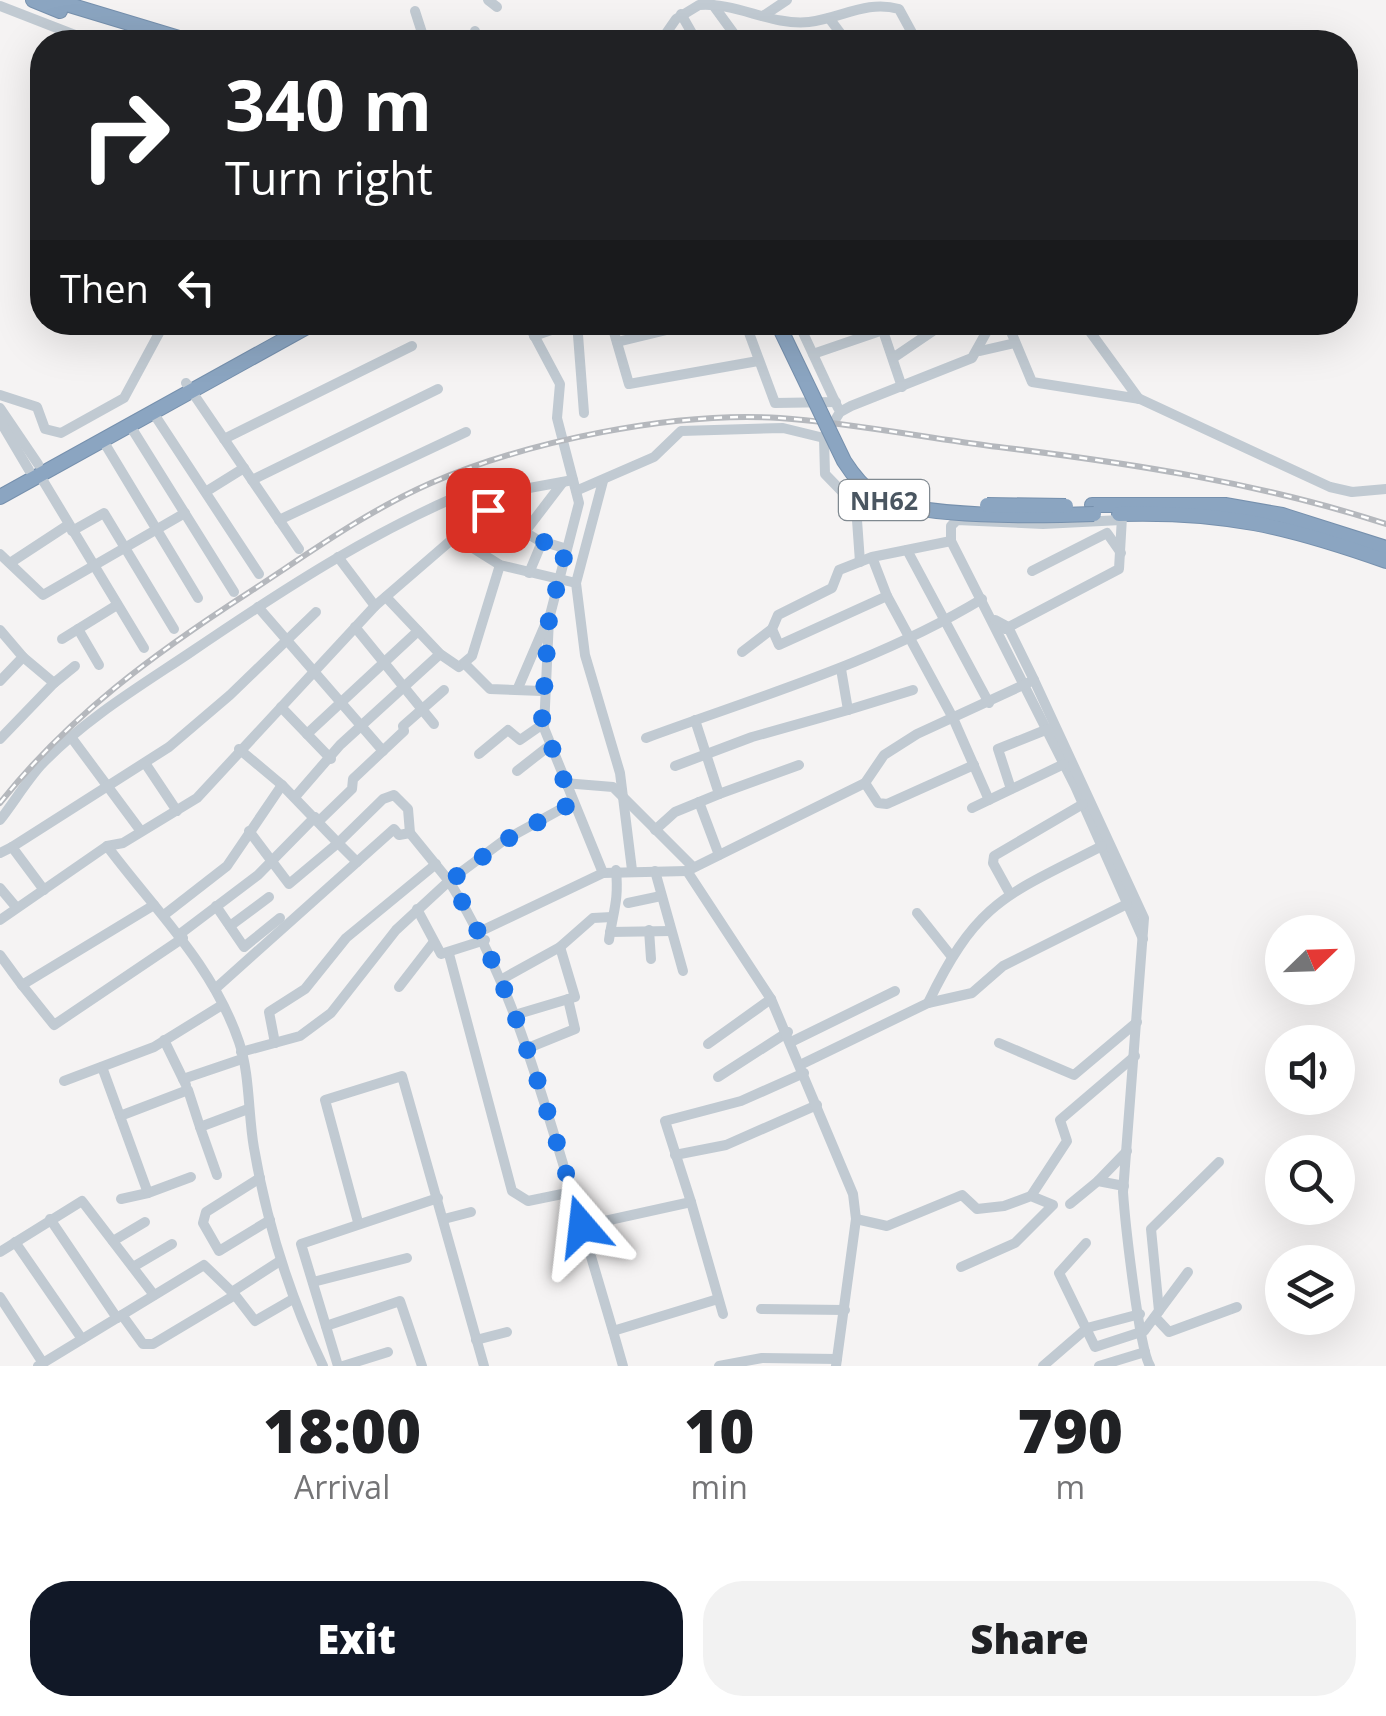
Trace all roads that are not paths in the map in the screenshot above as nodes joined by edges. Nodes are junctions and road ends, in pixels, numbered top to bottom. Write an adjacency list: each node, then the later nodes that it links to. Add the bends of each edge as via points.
1 (33, 0): 15 (highway)
2 (53, 0): 9 (highway)
3 (787, 0): 12 (street)
4 (866, 0): 7 (street); 13 (street)
5 (699, 2): 6 (street); 11 (street)
6 (712, 5): 12 (street); 20 (street)
7 (898, 5): 22 (street)
8 (0, 6): 14 (street)
9 (84, 6): 16 (highway)
10 (415, 12): 17 (street)
11 (681, 14): 18 (street); 19 (street)
12 (763, 16): 13 (street, via 789,22)
13 (829, 18): 21 (street)
14 (62, 30)
15 (128, 30)
16 (156, 30)
17 (422, 30)
18 (669, 30)
19 (690, 30)
20 (731, 30)
21 (836, 30)
22 (910, 30)
23 (158, 335): 51 (street, via 124,398 86,422 50,432 36,406)
24 (278, 335): 48 (highway)
25 (291, 335): 48 (highway)
26 (537, 335): 40 (street)
27 (573, 335): 56 (street)
28 (615, 335): 41 (street)
29 (646, 335): 41 (street)
30 (749, 335): 47 (street)
31 (784, 335): 74 (highway, NH62, bridge, via 844,462 879,498 1005,516)
32 (794, 335): 74 (highway, NH62, bridge, via 854,460 882,489 1002,506)
33 (804, 335): 45 (street)
34 (859, 335): 45 (street)
35 (884, 335): 46 (street)
36 (926, 335): 46 (street)
37 (987, 335): 44 (street)
38 (1012, 335): 42 (street)
39 (1092, 335): 52 (street)
40 (534, 336): 67 (street, via 560,384 557,418)
41 (617, 342): 47 (street, via 633,384)
42 (1015, 343): 44 (street); 52 (street, via 1036,384)
43 (412, 346): 62 (street)
44 (980, 351): 49 (street)
45 (813, 354): 53 (street)
46 (892, 358): 49 (street)
47 (758, 361): 53 (street, via 775,403)
48 (189, 387): 55 (highway); 62 (street); 64 (highway)
49 (902, 387): 53 (street)
50 (438, 389): 65 (street)
51 (0, 395)
52 (1140, 400): 69 (street, via 1330,487)
53 (838, 407): 60 (street)
54 (0, 408): 58 (street)
55 (152, 411): 57 (highway); 70 (street)
56 (584, 413)
57 (129, 424): 61 (highway); 76 (street)
58 (5, 425): 64 (street)
59 (466, 432): 77 (street)
60 (824, 438): 66 (street, via 783,428 681,431 654,457); 94 (street, via 826,474 856,506)
61 (102, 439): 64 (highway); 79 (street)
62 (224, 439): 63 (street)
63 (244, 468): 65 (street); 70 (street)
64 (35, 469): 68 (highway); 72 (highway); 78 (street)
65 (252, 480): 77 (street)
66 (601, 482): 67 (street); 102 (street)
67 (574, 485): 71 (street); 80 (street); 87 (street, via 580,512)
68 (0, 487)
69 (1386, 488)
70 (207, 491): 100 (street)
71 (507, 492): 73 (street); 91 (street, via 499,481 480,486)
72 (0, 498)
73 (488, 510): 80 (street); 81 (street)
74 (1093, 510): 75 (highway, NH62)
75 (1122, 513): 82 (street, via 1043,524 961,520 952,526); 85 (highway, NH62, via 1202,502 1250,508); 90 (street); 93 (highway, NH62, via 1219,514 1278,524)
76 (185, 514): 79 (street); 103 (street)
77 (279, 520): 86 (street)
78 (70, 528): 84 (street, via 104,512); 95 (street); 96 (street)
79 (157, 530): 84 (street); 106 (street)
80 (524, 533): 83 (street)
81 (457, 538): 97 (street); 105 (street)
82 (951, 541): 88 (street); 107 (street)
83 (542, 542): 87 (street); 99 (street)
84 (126, 548): 96 (street); 116 (street)
85 (1386, 548)
86 (298, 549)
87 (566, 549): 101 (street)
88 (907, 550): 92 (street); 113 (street)
89 (0, 554): 95 (street)
90 (1122, 555): 98 (street, via 1107,533); 119 (street, via 1116,572)
91 (338, 556): 109 (street); 110 (street)
92 (872, 557): 94 (street); 104 (street)
93 (1386, 561)
94 (860, 562): 117 (street, via 840,570 832,588 778,615)
95 (10, 563): 96 (street, via 43,596)
96 (94, 566): 108 (street)
97 (500, 566): 99 (street); 129 (street)
98 (1032, 571)
99 (530, 573): 101 (street)
100 (259, 574)
101 (560, 581): 102 (street); 112 (street)
102 (576, 583): 174 (street, via 585,655)
103 (234, 592)
104 (887, 596): 117 (street, via 779,645); 122 (street)
105 (386, 597): 109 (street); 120 (street)
106 (198, 598)
107 (982, 599): 113 (street); 119 (street)
108 (117, 605): 115 (street); 124 (street)
109 (375, 606): 114 (street)
110 (258, 607): 123 (street); 154 (street)
111 (316, 612): 123 (street)
112 (549, 619): 138 (street); 141 (street)
113 (946, 620): 122 (street); 143 (street)
114 (355, 627): 128 (street); 132 (street)
115 (78, 629): 121 (street); 130 (street)
116 (174, 629)
117 (772, 629): 125 (street)
118 (0, 630): 127 (street)
119 (1004, 630): 135 (street)
120 (418, 631): 126 (street); 128 (street)
121 (62, 639)
122 (910, 639): 133 (street); 147 (street)
123 (285, 641): 132 (street); 163 (street, via 206,717)
124 (144, 648)
125 (742, 652)
126 (440, 654): 129 (street, via 453,666); 137 (street)
127 (24, 657): 134 (street); 136 (street)
128 (381, 661): 137 (street); 142 (street)
129 (465, 664): 138 (street, via 488,688)
130 (99, 665)
131 (75, 666): 136 (street)
132 (316, 669): 142 (street); 144 (street)
133 (841, 669): 146 (street); 148 (street)
134 (0, 680)
135 (1029, 682): 143 (street); 152 (street); 225 (street, via 1144,918)
136 (54, 684): 156 (street)
137 (402, 686): 145 (street); 151 (street)
138 (518, 688): 141 (street)
139 (444, 690): 145 (street)
140 (913, 690): 146 (street)
141 (542, 691): 150 (street)
142 (342, 702): 151 (street); 153 (street)
143 (988, 702): 147 (street)
144 (281, 707): 153 (street); 158 (street)
145 (422, 710): 149 (street); 159 (street)
146 (848, 710): 161 (street)
147 (952, 718): 166 (street); 169 (street, via 884,755)
148 (695, 720): 155 (street); 161 (street)
149 (434, 724)
150 (543, 724): 157 (street); 160 (street, via 520,740 504,732)
151 (362, 725): 159 (street); 162 (street)
152 (1048, 729): 164 (street); 173 (street, via 998,749)
153 (307, 734): 162 (street)
154 (71, 737): 172 (street); 184 (street)
155 (646, 738)
156 (0, 740)
157 (549, 746): 168 (street); 170 (street)
158 (239, 750): 171 (street); 182 (street)
159 (383, 751): 183 (street)
160 (479, 754)
161 (706, 755): 167 (street); 175 (street)
162 (331, 759): 176 (street)
163 (145, 763): 172 (street); 182 (street)
164 (1064, 764): 173 (street); 180 (street)
165 (799, 765): 175 (street)
166 (974, 765): 169 (street, via 887,804 878,803); 177 (street)
167 (675, 766)
168 (517, 771)
169 (865, 782): 194 (street)
170 (564, 783): 174 (street); 179 (street)
171 (282, 784): 176 (street); 187 (street)
172 (109, 786): 186 (street); 192 (street)
173 (1012, 789): 177 (street)
174 (621, 790): 185 (street); 200 (street)
175 (720, 794): 178 (street)
176 (295, 798): 183 (street)
177 (990, 800): 181 (street)
178 (699, 802): 185 (street); 194 (street)
179 (572, 803): 202 (street); 203 (street)
180 (1083, 804): 191 (street); 206 (street, via 994,856)
181 (972, 808)
182 (177, 811): 186 (street)
183 (317, 819): 189 (street); 195 (street)
184 (0, 820)
185 (660, 824): 198 (street)
186 (140, 830): 190 (street)
187 (249, 831): 195 (street); 216 (street, via 215,878)
188 (410, 832): 189 (street, via 408,809 394,795); 196 (street, via 394,829); 197 (street)
189 (338, 843): 195 (street, via 292,884); 196 (street)
190 (108, 846): 205 (street); 211 (street)
191 (1102, 846): 206 (street); 210 (street)
192 (12, 847): 193 (street); 205 (street)
193 (0, 853)
194 (714, 857): 198 (street)
195 (272, 862): 212 (street)
196 (356, 862): 236 (street)
197 (436, 864): 203 (street); 246 (street, via 346,938 305,989 269,1012)
198 (691, 867): 201 (street); 239 (street)
199 (616, 870): 200 (street); 202 (street); 217 (street, via 620,902)
200 (632, 870): 201 (street)
201 (655, 872): 207 (street)
202 (603, 873): 224 (street)
203 (450, 881): 214 (street); 224 (street)
204 (0, 888): 213 (street)
205 (44, 890): 213 (street)
206 (1009, 892): 230 (street, via 982,914)
207 (661, 896): 209 (street); 222 (street)
208 (269, 897): 220 (street)
209 (628, 902)
210 (1127, 904): 225 (street); 240 (street, via 1003,966 972,993)
211 (154, 905): 216 (street); 234 (street)
212 (216, 906): 220 (street); 223 (street)
213 (16, 907): 219 (street)
214 (418, 910): 226 (street); 246 (street, via 331,1013 300,1036)
215 (917, 913): 230 (street)
216 (164, 916): 223 (street)
217 (612, 917): 221 (street, via 610,936); 227 (street, via 593,918)
218 (280, 918): 220 (street, via 244,947)
219 (0, 920)
220 (230, 926)
221 (649, 930): 222 (street); 231 (street)
222 (671, 930): 232 (street)
223 (182, 936): 234 (street, via 54,1025); 236 (street)
224 (483, 936): 228 (street); 233 (street)
225 (1142, 939): 243 (street)
226 (432, 944): 228 (street); 235 (street)
227 (560, 947): 233 (street); 238 (street, via 574,992)
228 (449, 954): 271 (street, via 512,1191 528,1201)
229 (0, 955): 234 (street)
230 (952, 956): 240 (street)
231 (651, 959)
232 (684, 972)
233 (504, 978): 242 (street)
234 (22, 985)
235 (398, 988)
236 (214, 989): 241 (street)
237 (895, 991): 244 (street)
238 (568, 999): 242 (street); 249 (street, via 574,1029)
239 (771, 1000): 244 (street); 248 (street)
240 (928, 1002): 253 (street)
241 (222, 1004): 245 (street); 250 (street)
242 (518, 1014): 249 (street)
243 (1137, 1022): 251 (street); 254 (street)
244 (792, 1038): 253 (street); 255 (street)
245 (164, 1040): 252 (street); 257 (street)
246 (274, 1043): 250 (street)
247 (999, 1043): 254 (street)
248 (708, 1044)
249 (528, 1048): 271 (street)
250 (241, 1056): 257 (street); 260 (street)
251 (1135, 1056): 258 (street); 263 (street)
252 (102, 1066): 256 (street); 261 (street)
253 (804, 1067): 259 (street); 264 (street, via 741,1101 665,1122)
254 (1074, 1075): 258 (street)
255 (718, 1076)
256 (64, 1081)
257 (186, 1085): 261 (street); 262 (street)
258 (1090, 1090): 273 (street, via 1060,1120 1066,1143)
259 (818, 1105): 264 (street, via 726,1145); 282 (street)
260 (248, 1109): 262 (street); 268 (street)
261 (120, 1116): 272 (street)
262 (200, 1127): 266 (street)
263 (1127, 1150): 269 (street); 270 (street)
264 (675, 1155): 276 (street)
265 (1220, 1162): 308 (street, via 1151,1229)
266 (217, 1174)
267 (191, 1176): 272 (street)
268 (260, 1178): 280 (street); 280 (street, via 206,1212 203,1223 221,1251)
269 (1098, 1181): 270 (street); 277 (street)
270 (1124, 1186): 307 (street)
271 (572, 1192): 285 (street)
272 (148, 1193): 275 (street)
273 (1031, 1196): 282 (street, via 977,1209 962,1194 897,1223); 295 (street, via 1053,1205 1029,1232)
274 (438, 1198): 281 (street); 284 (street); 284 (street, via 407,1084 397,1077 325,1100)
275 (121, 1199)
276 (691, 1202): 285 (street); 301 (street)
277 (1070, 1204)
278 (471, 1212): 281 (street)
279 (50, 1219): 286 (street, via 82,1202); 287 (street); 309 (street)
280 (270, 1220): 292 (street)
281 (444, 1220): 316 (street)
282 (862, 1221): 305 (street)
283 (144, 1222): 286 (street)
284 (358, 1222): 290 (street)
285 (582, 1226): 313 (street)
286 (113, 1241): 294 (street)
287 (15, 1242): 291 (street); 315 (street)
288 (1086, 1243): 311 (street, via 1059,1272)
289 (172, 1244): 294 (street)
290 (302, 1248): 292 (street); 297 (street)
291 (0, 1252)
292 (280, 1257): 298 (street); 302 (street)
293 (406, 1258): 297 (street)
294 (133, 1267): 299 (street)
295 (962, 1267)
296 (1188, 1272): 308 (street)
297 (313, 1282): 310 (street)
298 (233, 1293): 299 (street, via 204,1265); 302 (street, via 254,1320); 309 (street, via 153,1344 143,1344)
299 (154, 1296): 309 (street)
300 (0, 1297): 321 (street)
301 (718, 1298): 306 (street); 313 (street)
302 (293, 1299): 322 (street)
303 (1237, 1306): 308 (street, via 1169,1332)
304 (761, 1310): 305 (street)
305 (845, 1310): 320 (street)
306 (722, 1314)
307 (1140, 1314): 311 (street); 314 (street)
308 (1157, 1315): 314 (street)
309 (120, 1317): 315 (street)
310 (326, 1326): 323 (street); 324 (street, via 400,1301)
311 (1087, 1328): 314 (street, via 1095,1347); 328 (street)
312 (507, 1332): 316 (street)
313 (613, 1332): 326 (street)
314 (1144, 1332): 318 (street)
315 (82, 1340): 321 (street)
316 (476, 1340): 325 (street)
317 (388, 1352): 319 (street)
318 (1145, 1352): 329 (street); 330 (street)
319 (366, 1363): 323 (street)
320 (836, 1363): 327 (street, via 762,1358)
321 (40, 1364)
322 (324, 1366)
323 (341, 1366)
324 (422, 1366)
325 (484, 1366)
326 (623, 1366)
327 (719, 1366)
328 (1043, 1366)
329 (1099, 1366)
330 (1150, 1366)

